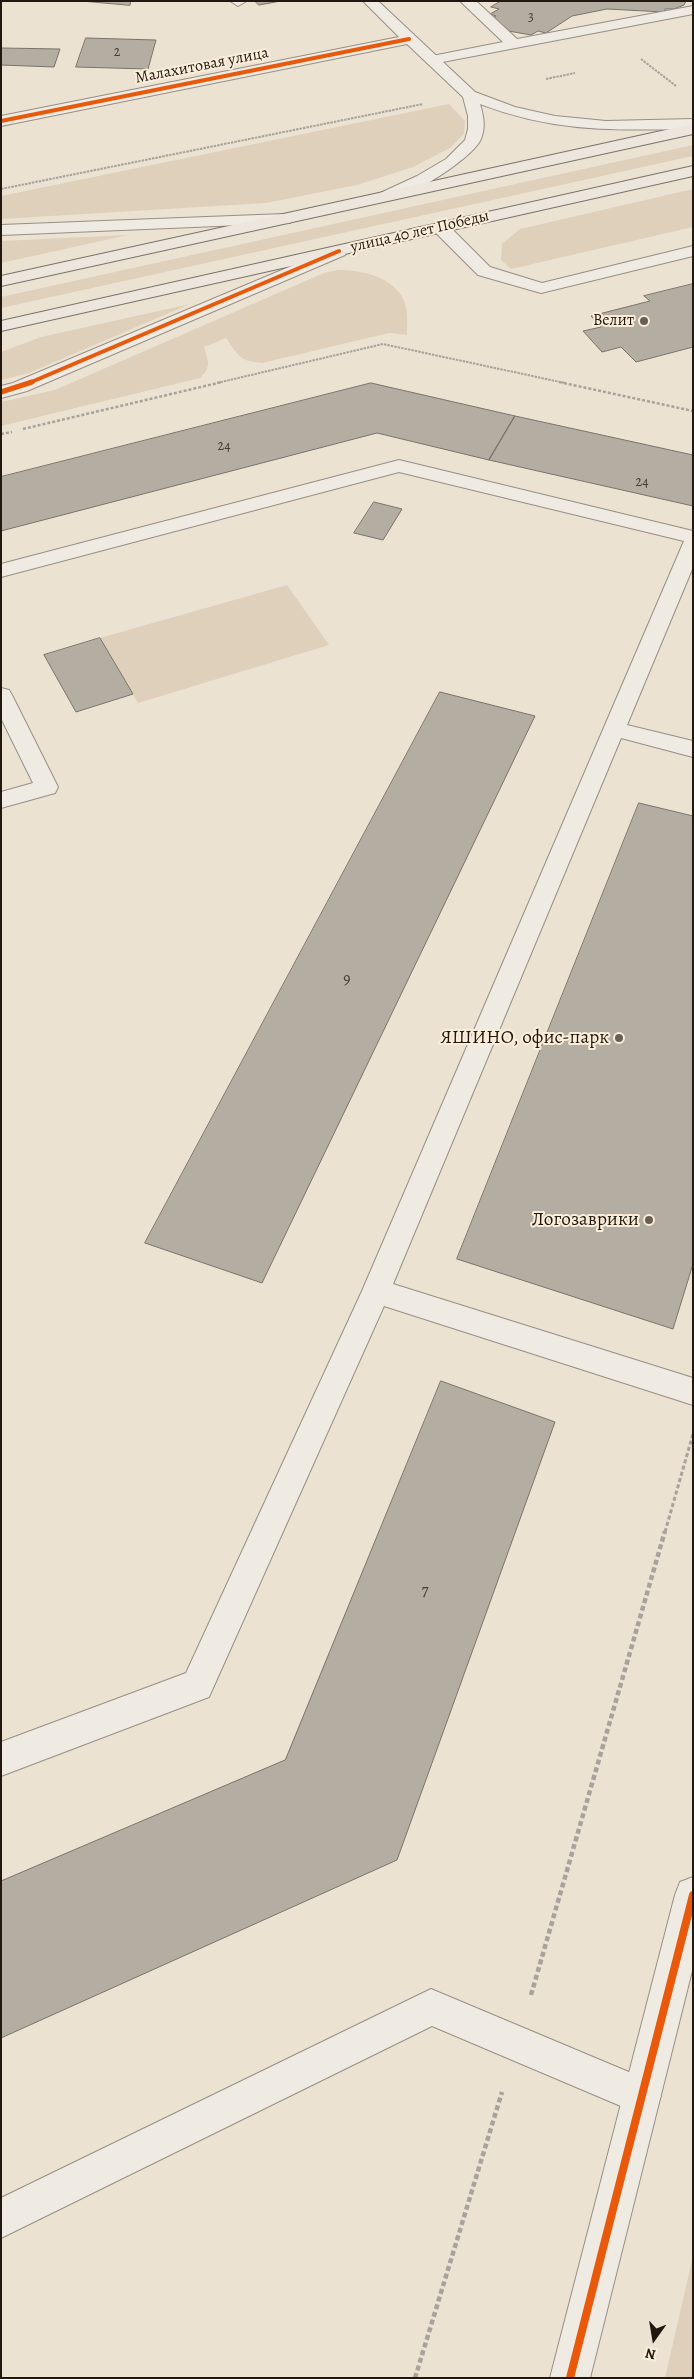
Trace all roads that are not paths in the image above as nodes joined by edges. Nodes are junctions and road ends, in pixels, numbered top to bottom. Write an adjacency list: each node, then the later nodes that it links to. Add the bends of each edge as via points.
1 (370, 1): 4 (street)
2 (467, 1): 5 (street)
3 (693, 10): 5 (street)
4 (409, 39): 6 (street); 8 (street, Малахитовая улица)
5 (514, 44): 6 (street)
6 (432, 60): 7 (street)
7 (470, 95): 9 (street, via 510,110 555,121 606,126); 12 (street, via 476,130 470,145 447,165)
8 (1, 121)
9 (693, 124)
10 (693, 129): 12 (main road)
11 (693, 171): 14 (main road, улица 40 лет Победы)
12 (382, 198): 13 (main road)
13 (284, 219): 15 (street); 18 (main road)
14 (441, 228): 16 (main road, улица 40 лет Победы); 17 (street, via 484,271 540,288)
15 (1, 230)
16 (339, 251): 19 (main road, улица 40 лет Победы); 20 (street, via 20,387)
17 (693, 252)
18 (1, 281)
19 (1, 326)
20 (1, 392)
21 (693, 537): 23 (street, via 399,466)
22 (693, 542): 25 (street)
23 (1, 571)
24 (1, 695): 27 (street, via 46,787)
25 (614, 729): 26 (street); 28 (street)
26 (693, 749)
27 (1, 800)
28 (376, 1291): 29 (street); 30 (street, via 197,1685)
29 (693, 1392)
30 (1, 1759)
31 (693, 1895): 32 (street)
32 (642, 2096): 33 (street, via 431,2006); 34 (street)
33 (1, 2218)
34 (570, 2378)

